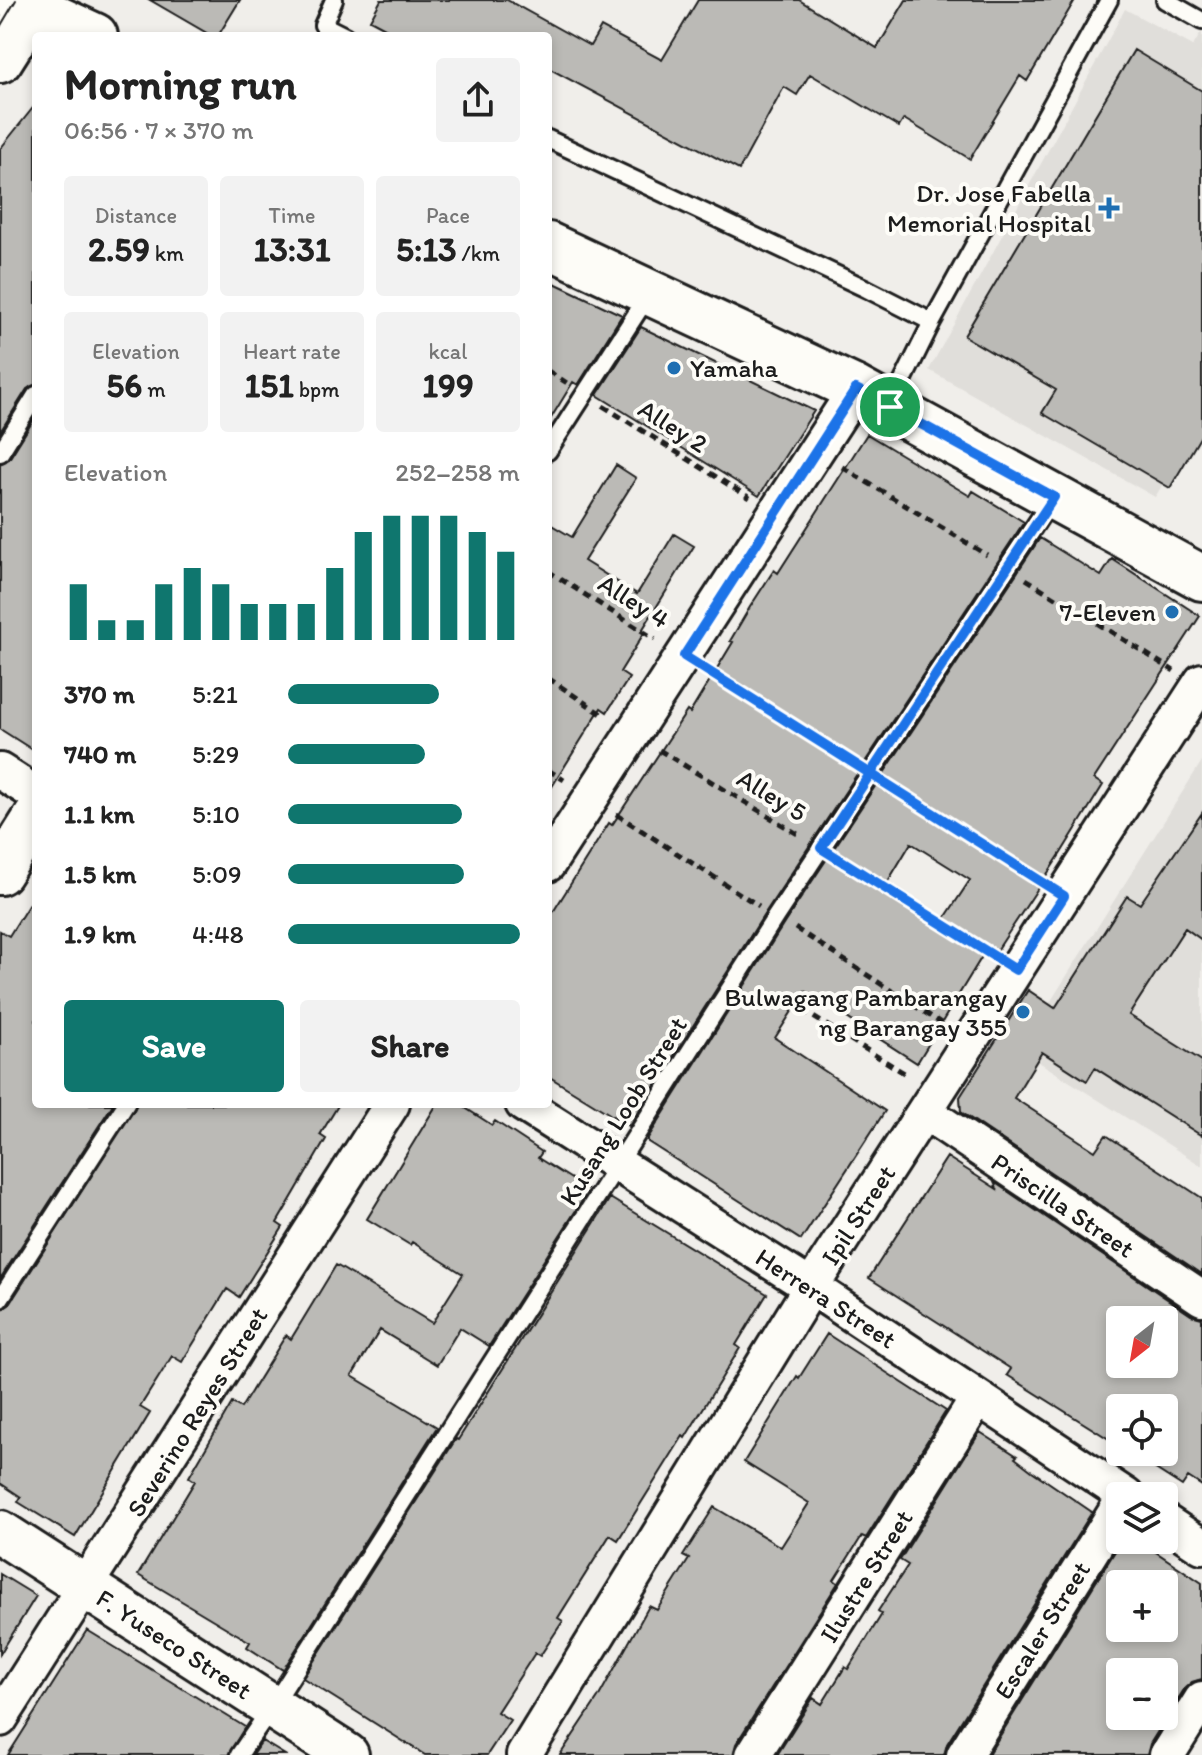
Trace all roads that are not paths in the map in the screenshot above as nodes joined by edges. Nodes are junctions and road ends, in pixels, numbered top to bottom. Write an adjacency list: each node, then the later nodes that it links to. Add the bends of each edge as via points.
1 (334, 0): 6 (lane)
2 (1109, 0): 12 (lane)
3 (1165, 0): 5 (lane)
4 (30, 2): 7 (main road); 8 (main road)
5 (1202, 21)
6 (320, 31)
7 (87, 32)
8 (0, 60)
9 (552, 141): 12 (lane)
10 (552, 247): 11 (main road)
11 (650, 293): 13 (main road); 15 (lane)
12 (932, 322): 13 (lane)
13 (873, 398): 17 (main road); 23 (street, via 776,515)
14 (32, 401): 16 (lane)
15 (552, 445)
16 (0, 453)
17 (1054, 497): 18 (main road); 29 (lane, Kusang Loob Street)
18 (1202, 578)
19 (1202, 681): 25 (street, Ipil Street)
20 (0, 771): 21 (street)
21 (32, 791)
22 (32, 822): 24 (street)
23 (552, 858)
24 (0, 873)
25 (931, 1103): 30 (street, Ipil Street); 31 (street, Priscilla Street)
26 (123, 1108): 32 (lane)
27 (389, 1108): 39 (street, Severino Reyes Street)
28 (529, 1108): 29 (street, Herrera Street)
29 (618, 1164): 30 (street, Herrera Street); 41 (lane, Kusang Loob Street)
30 (811, 1287): 33 (street, Herrera Street); 45 (street, Ipil Street)
31 (1202, 1298)
32 (0, 1299)
33 (978, 1398): 34 (street, Herrera Street); 46 (street, Ilustre Street)
34 (1106, 1483)
35 (1106, 1527): 47 (street, Escaler Street)
36 (1178, 1530): 38 (street)
37 (0, 1532): 39 (street, F. Yuseco Street)
38 (1202, 1546)
39 (86, 1587): 41 (street, F. Yuseco Street); 42 (street, Severino Reyes Street)
40 (1202, 1699): 48 (street)
41 (272, 1707): 43 (lane, Kusang Loob Street); 44 (street, F. Yuseco Street)
42 (0, 1719)
43 (239, 1755)
44 (347, 1755)
45 (524, 1755)
46 (753, 1755)
47 (964, 1755)
48 (1167, 1755)

